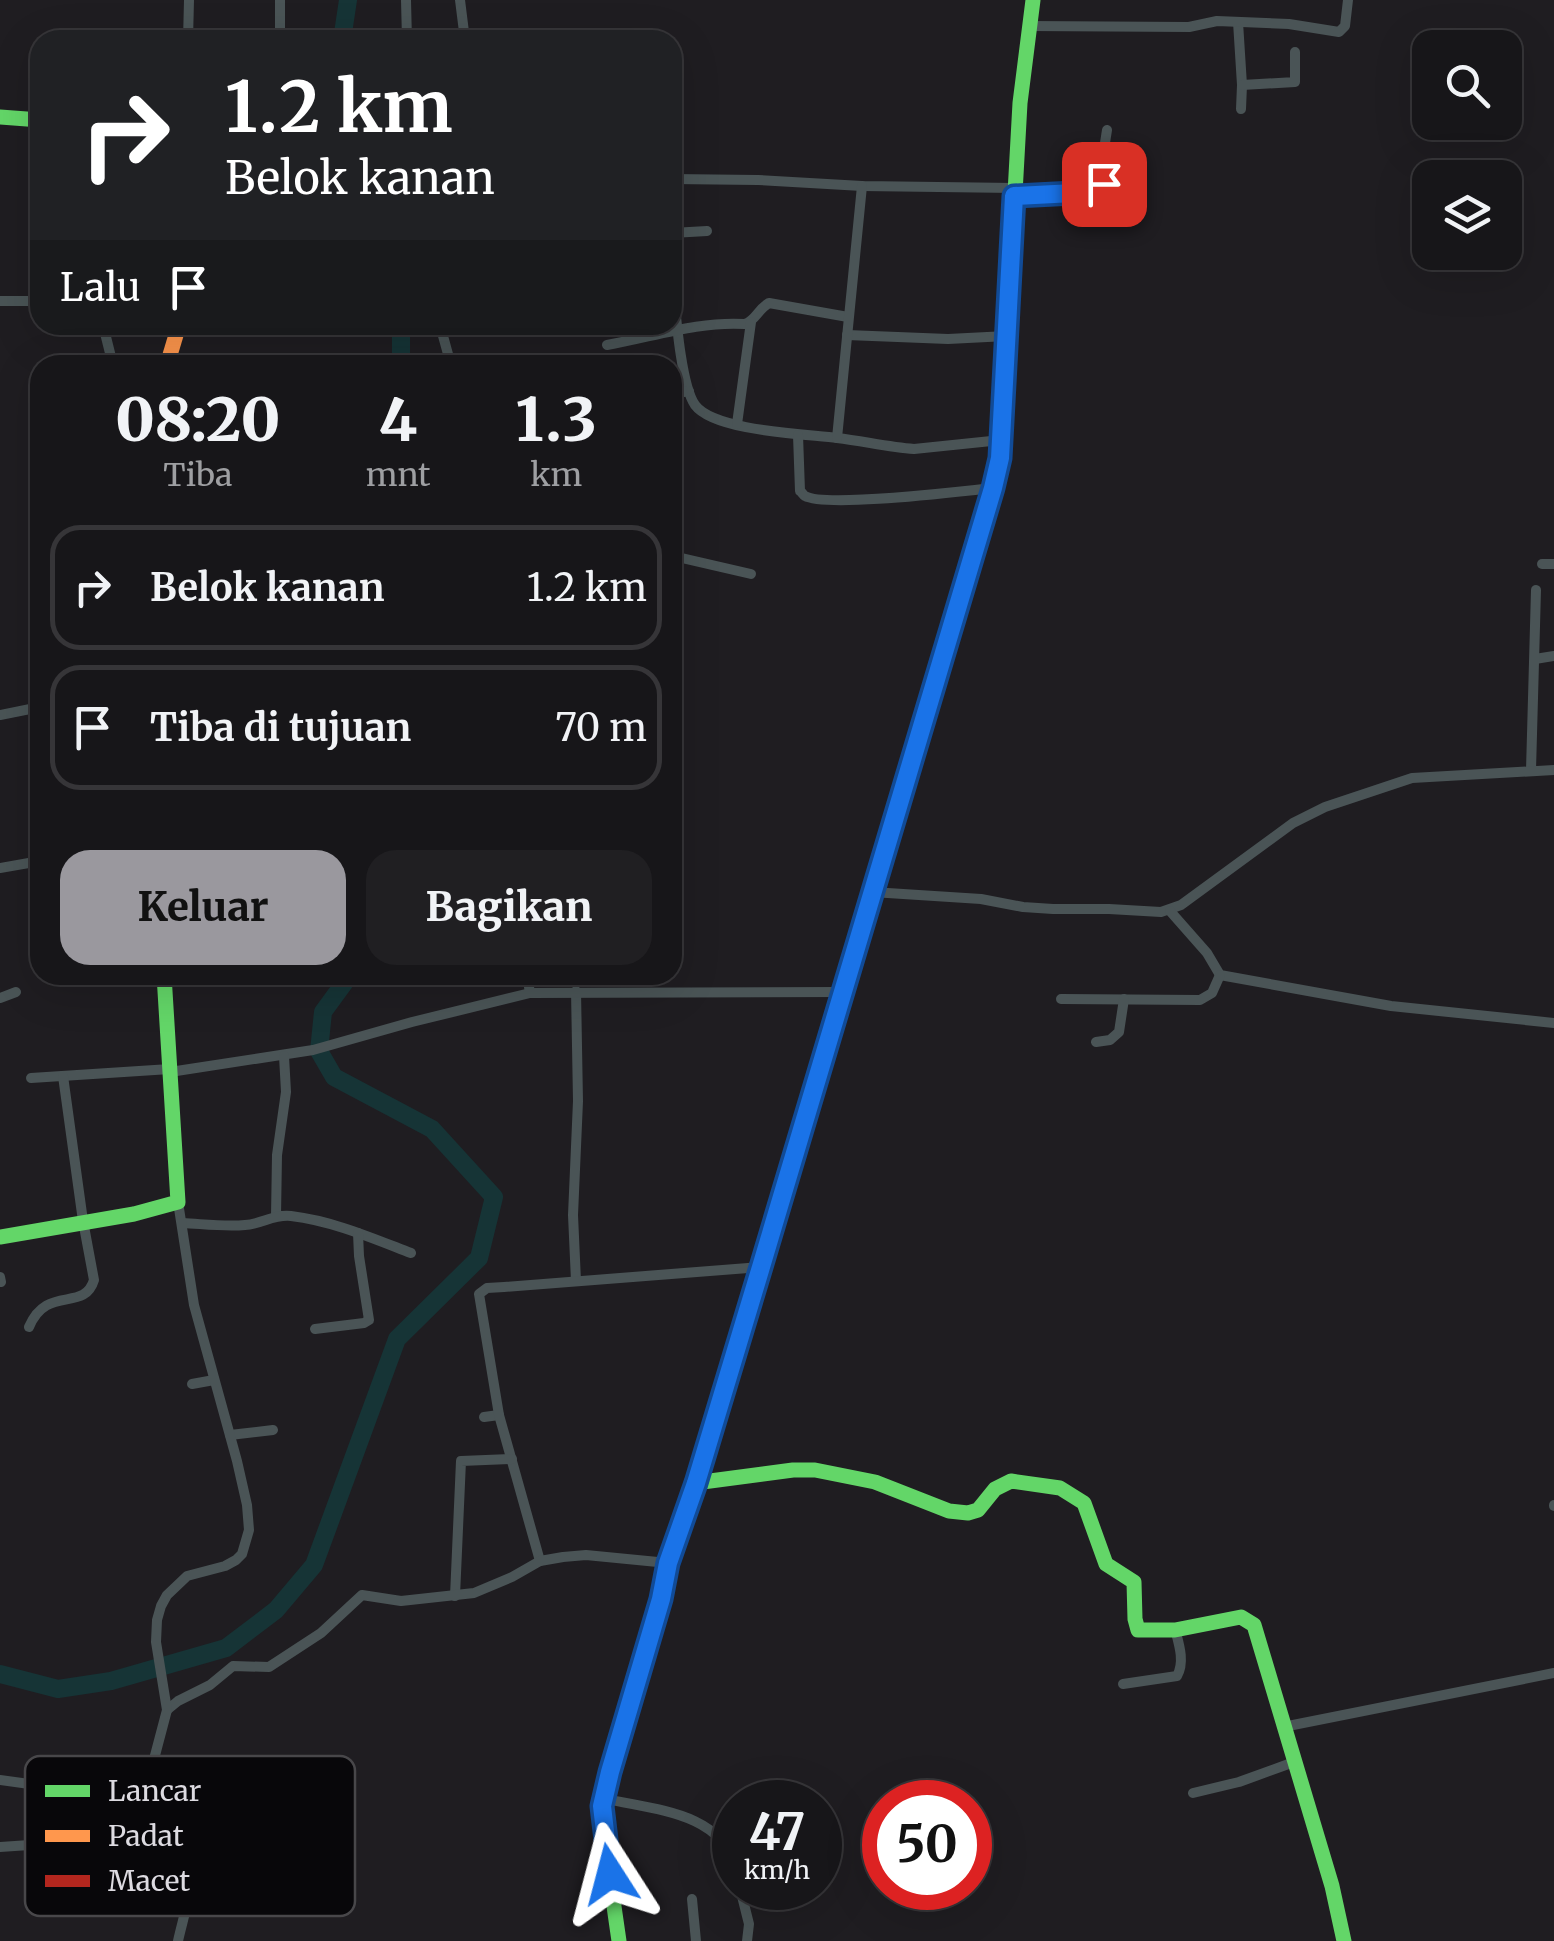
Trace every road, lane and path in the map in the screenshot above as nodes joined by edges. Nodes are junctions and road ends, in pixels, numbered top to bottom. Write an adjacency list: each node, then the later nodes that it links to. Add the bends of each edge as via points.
1 (189, 0): 9 (street)
2 (280, 0): 10 (street)
3 (406, 0): 11 (street)
4 (460, 0): 12 (street)
5 (1033, 0): 8 (main road)
6 (1348, 0): 7 (street, via 1339,32)
7 (1238, 22): 8 (street); 14 (street)
8 (1028, 26): 21 (main road)
9 (188, 30)
10 (280, 30)
11 (407, 30)
12 (464, 30)
13 (1295, 52): 14 (street, via 1295,82)
14 (1242, 86): 15 (street)
15 (1240, 109)
16 (0, 117): 17 (main road)
17 (30, 119)
18 (1107, 130): 21 (street, via 1106,179 1099,189)
19 (682, 179): 20 (street)
20 (862, 186): 21 (street); 26 (street)
21 (1014, 192): 31 (main road)
22 (707, 231): 23 (street)
23 (682, 232)
24 (0, 301): 25 (street)
25 (30, 301)
26 (848, 317): 27 (street, via 768,303); 30 (street)
27 (751, 322): 28 (street); 36 (street)
28 (682, 331)
29 (663, 335): 32 (street)
30 (847, 335): 31 (street); 38 (street)
31 (1007, 336): 39 (main road)
32 (607, 346)
33 (682, 356): 34 (street)
34 (688, 391): 35 (street); 36 (street, via 705,414)
35 (682, 392)
36 (737, 424): 37 (street)
37 (798, 435): 38 (street); 40 (street, via 805,496 868,500)
38 (837, 438): 39 (street, via 914,449)
39 (1001, 440): 40 (main road)
40 (993, 488): 52 (main road)
41 (682, 558): 42 (street)
42 (751, 574)
43 (1536, 590): 45 (street)
44 (1554, 656): 45 (street)
45 (1535, 658): 48 (street)
46 (30, 709): 47 (street)
47 (0, 715)
48 (1531, 770): 49 (street); 53 (street, via 1412,778 1325,807)
49 (1554, 770)
50 (30, 863): 51 (street)
51 (0, 868)
52 (872, 892): 53 (street, via 1054,909); 59 (main road)
53 (1170, 911): 54 (street)
54 (1220, 975): 63 (street, via 1202,1000); 64 (street, via 1392,1006)
55 (165, 985): 67 (main road)
56 (529, 985): 60 (street)
57 (576, 991): 59 (street); 60 (street); 78 (street)
58 (16, 992): 61 (street)
59 (842, 992): 77 (main road)
60 (530, 993): 66 (street)
61 (0, 998)
62 (1061, 999): 63 (street)
63 (1124, 999): 65 (street, via 1119,1032)
64 (1554, 1024)
65 (1096, 1042)
66 (284, 1056): 67 (street); 71 (street)
67 (170, 1070): 68 (street); 70 (main road)
68 (63, 1076): 69 (street); 72 (street)
69 (31, 1078)
70 (178, 1202): 72 (main road); 73 (street)
71 (276, 1216): 73 (street, via 244,1226); 74 (street)
72 (83, 1222): 75 (main road); 79 (street, via 92,1288 49,1303)
73 (182, 1223): 81 (street)
74 (358, 1233): 76 (street); 80 (street, via 368,1320)
75 (0, 1237)
76 (410, 1254)
77 (761, 1267): 78 (street); 88 (main road)
78 (576, 1281): 83 (street, via 479,1294)
79 (30, 1326)
80 (315, 1328)
81 (214, 1380): 82 (street); 86 (street)
82 (192, 1384)
83 (500, 1414): 84 (street); 87 (street)
84 (484, 1416)
85 (273, 1430): 86 (street)
86 (230, 1435): 95 (street, via 249,1530 236,1560 188,1576 167,1595 156,1642)
87 (512, 1459): 89 (street); 91 (street, via 460,1461)
88 (696, 1483): 90 (main road); 92 (main road, via 815,1470 968,1513 1002,1484 1060,1488 1084,1503 1106,1564 1134,1582 1135,1628)
89 (540, 1561): 90 (street, via 586,1555); 91 (street, via 494,1586)
90 (668, 1563): 102 (main road)
91 (455, 1596): 95 (street, via 401,1601 362,1595 269,1667 238,1666)
92 (1175, 1629): 94 (street, via 1177,1676); 96 (main road, via 1249,1620)
93 (1554, 1673): 96 (street)
94 (1123, 1684)
95 (165, 1706): 97 (street)
96 (1283, 1726): 98 (main road)
97 (154, 1756)
98 (1294, 1762): 101 (street); 113 (main road)
99 (0, 1780): 100 (street)
100 (25, 1783)
101 (1193, 1793)
102 (603, 1798): 103 (street); 110 (main road)
103 (712, 1831)
104 (25, 1845): 105 (street)
105 (0, 1847)
106 (692, 1899): 111 (street)
107 (746, 1910): 112 (street)
108 (183, 1916): 109 (street)
109 (178, 1941)
110 (619, 1941)
111 (696, 1941)
112 (747, 1941)
113 (1344, 1941)

